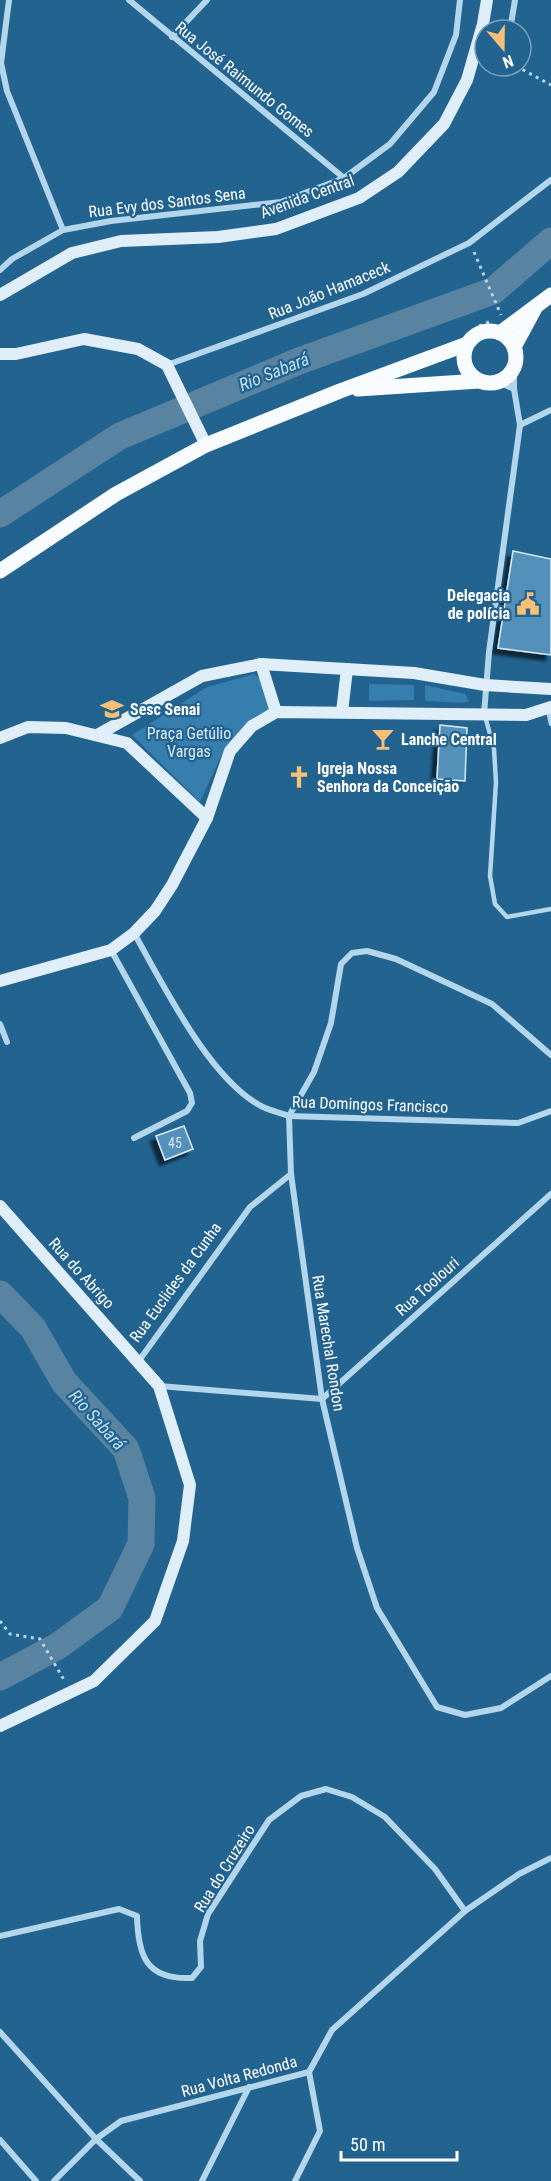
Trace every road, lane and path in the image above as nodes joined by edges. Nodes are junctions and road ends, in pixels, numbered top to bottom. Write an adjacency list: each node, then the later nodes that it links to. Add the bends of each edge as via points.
1 (9, 0): 13 (street, via 0,63 7,91)
2 (129, 0): 8 (street, Rua José Raimundo Gomes)
3 (207, 0): 8 (street)
4 (460, 0): 11 (street, Rua Evy dos Santos Sena, via 456,35 434,92 390,144)
5 (487, 0): 16 (street, Avenida Central, via 467,80 444,124 398,172 359,198 276,229 218,237 121,241 72,253)
6 (515, 0): 7 (street)
7 (512, 18)
8 (172, 37): 11 (street, Rua José Raimundo Gomes)
9 (533, 75): 10 (path)
10 (551, 85)
11 (344, 178): 13 (street, Rua Evy dos Santos Sena, via 281,202)
12 (551, 180): 24 (street, Rua João Hamaceck, via 468,243 363,294)
13 (63, 230): 15 (street, Rua Evy dos Santos Sena)
14 (476, 257): 19 (path, via 501,316)
15 (0, 270)
16 (0, 295)
17 (551, 295): 18 (main road)
18 (534, 310): 20 (main road); 22 (main road)
19 (480, 329): 20 (main road); 21 (main road)
20 (500, 333): 22 (main road)
21 (467, 344): 26 (main road, via 466,369); 29 (main road)
22 (514, 347): 25 (main road)
23 (0, 354): 24 (street, via 84,339 138,349)
24 (167, 365): 32 (street)
25 (514, 367): 27 (main road); 28 (street)
26 (479, 381): 27 (main road); 29 (main road)
27 (499, 382): 28 (street)
28 (514, 388): 31 (street)
29 (340, 391): 32 (main road)
30 (551, 410): 31 (street)
31 (520, 425): 36 (street)
32 (207, 445): 33 (main road, via 116,494)
33 (0, 571)
34 (261, 664): 35 (street); 39 (street); 43 (street, via 202,676)
35 (347, 669): 36 (street, via 414,673); 40 (street)
36 (485, 685): 37 (street); 41 (street)
37 (551, 689)
38 (549, 708): 41 (street, via 526,715); 42 (lane)
39 (276, 712): 40 (street); 45 (street, via 252,726 230,752)
40 (342, 712): 41 (street)
41 (484, 715): 46 (lane, via 494,749 490,876 495,904 507,917)
42 (551, 724)
43 (99, 734): 44 (street, via 28,727); 45 (street, via 127,743)
44 (0, 738)
45 (207, 818): 47 (street, via 155,912)
46 (551, 909)
47 (134, 933): 48 (street); 54 (street, Rua Domingos Francisco, via 189,1031 228,1079 262,1107)
48 (111, 950): 49 (street); 55 (street, via 192,1103 188,1111)
49 (0, 981)
50 (0, 1024): 51 (street)
51 (7, 1042)
52 (551, 1054): 54 (street, via 492,1004 396,959 367,951 352,954 341,964 331,1023 314,1072)
53 (551, 1111): 54 (street, Rua Domingos Francisco, via 518,1123)
54 (289, 1116): 56 (street, Rua Marechal Rondon)
55 (134, 1138)
56 (291, 1174): 59 (street, Rua Euclides da Cunha, via 250,1207); 61 (street, Rua Marechal Rondon)
57 (551, 1194): 61 (street, Rua Toolouri)
58 (0, 1206): 59 (street, Rua do Abrigo)
59 (138, 1362): 60 (street, Rua Euclides da Cunha)
60 (159, 1386): 61 (street); 64 (street, Rua Euclides da Cunha, via 190,1485 183,1541 155,1621 94,1681)
61 (322, 1399): 63 (street, Rua Marechal Rondon, via 357,1548 377,1608 437,1707 465,1715 501,1708)
62 (0, 1621): 64 (path, via 10,1634 40,1640)
63 (551, 1677)
64 (70, 1693): 65 (street, Rua Euclides da Cunha)
65 (0, 1726)
66 (551, 1857): 67 (street, Rua Volta Redonda)
67 (465, 1911): 68 (street, Rua do Cruzeiro, via 435,1869 385,1817 352,1797 326,1790 301,1796 269,1820 208,1914 200,1941 201,1967 192,1978 172,1979 150,1967 138,1944 137,1916 119,1909); 70 (street, Rua Volta Redonda, via 332,2031)
68 (0, 1936)
69 (0, 2032): 72 (street)
70 (309, 2072): 71 (street, Rua Volta Redonda); 78 (street, via 320,2132)
71 (249, 2087): 72 (street, Rua Volta Redonda, via 120,2121); 77 (street)
72 (96, 2139): 75 (street, Rua Volta Redonda); 76 (street)
73 (0, 2140): 74 (street)
74 (36, 2181)
75 (54, 2181)
76 (140, 2181)
77 (202, 2181)
78 (295, 2181)

